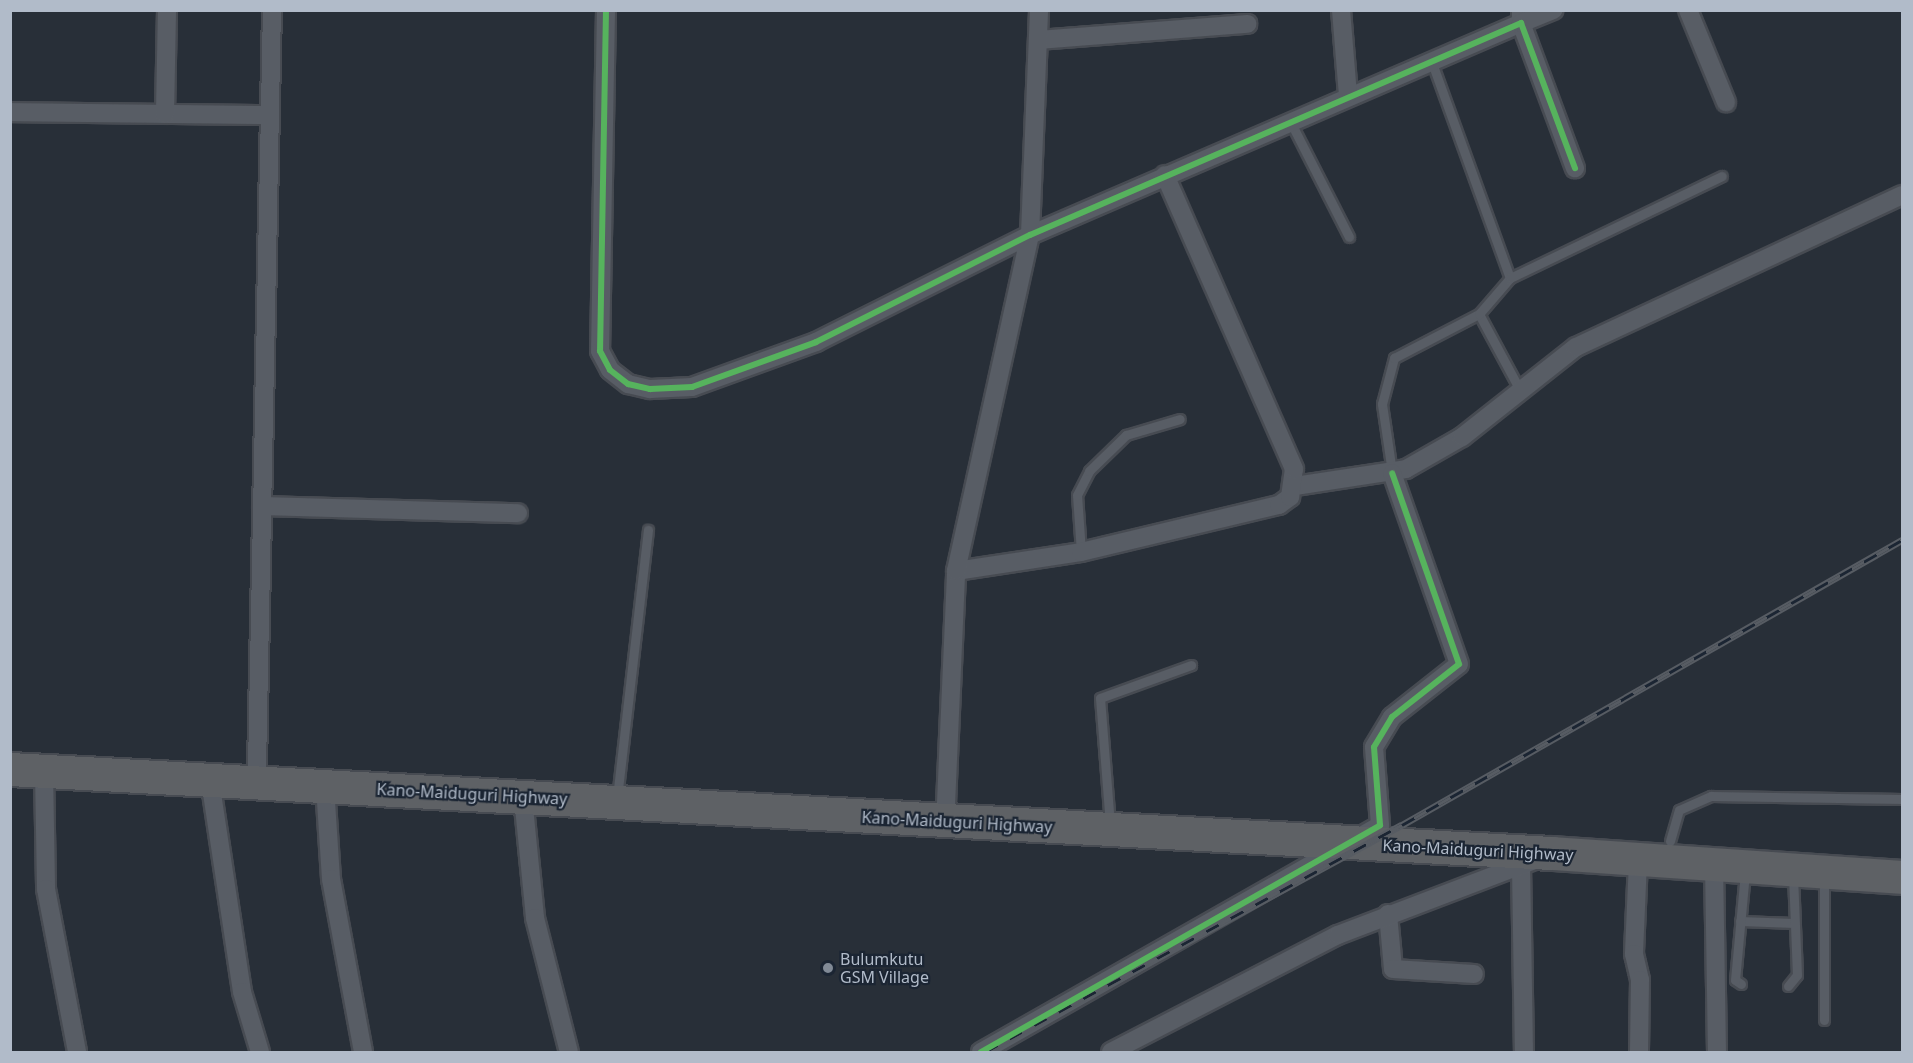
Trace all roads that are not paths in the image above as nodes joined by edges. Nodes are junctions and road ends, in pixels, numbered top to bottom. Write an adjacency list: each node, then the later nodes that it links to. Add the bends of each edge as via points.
1 (166, 10): 15 (street)
2 (272, 10): 16 (street)
3 (606, 10): 22 (street, via 600,351 610,370 628,384 692,387 816,342)
4 (1039, 10): 10 (street)
5 (1341, 10): 12 (street)
6 (1553, 10): 8 (street)
7 (1688, 10): 13 (street)
8 (1521, 17): 11 (street); 18 (street)
9 (1247, 24): 10 (street)
10 (1038, 40): 22 (street)
11 (1430, 59): 12 (street); 24 (lane)
12 (1348, 95): 17 (street)
13 (1726, 102)
14 (10, 112): 15 (street)
15 (165, 114): 16 (street)
16 (270, 115): 30 (street)
17 (1290, 121): 19 (street); 23 (lane)
18 (1575, 168)
19 (1165, 175): 22 (street); 29 (street, via 1294,469)
20 (1722, 176): 24 (lane)
21 (1902, 195): 26 (street, via 1576,347)
22 (1030, 235): 34 (street)
23 (1348, 237)
24 (1510, 278): 25 (lane)
25 (1479, 314): 26 (lane); 28 (lane, via 1394,358 1382,404)
26 (1521, 392): 28 (street, via 1462,437)
27 (1180, 419): 33 (lane, via 1126,435 1089,471 1077,495)
28 (1392, 473): 29 (street); 47 (street, via 1459,664 1392,717 1374,747)
29 (1295, 486): 33 (street, via 1279,505)
30 (262, 506): 31 (street); 37 (street)
31 (518, 513)
32 (648, 530): 42 (lane)
33 (1081, 552): 34 (street)
34 (956, 571): 45 (street)
35 (1191, 665): 46 (lane, via 1100,698)
36 (10, 755): 37 (highway, Kano-Maiduguri Highway)
37 (257, 768): 42 (highway, Kano-Maiduguri Highway)
38 (10, 769): 39 (highway, Kano-Maiduguri Highway)
39 (44, 771): 40 (highway, Kano-Maiduguri Highway); 64 (street, via 46,889)
40 (210, 780): 41 (highway, Kano-Maiduguri Highway); 65 (street, via 242,992)
41 (325, 786): 43 (highway, Kano-Maiduguri Highway); 66 (street, via 332,879)
42 (618, 789): 45 (highway, Kano-Maiduguri Highway)
43 (523, 797): 49 (highway, Kano-Maiduguri Highway); 67 (street, via 535,918)
44 (1902, 799): 48 (lane, via 1711,796 1679,810)
45 (946, 804): 46 (highway, Kano-Maiduguri Highway)
46 (1109, 812): 47 (highway, Kano-Maiduguri Highway)
47 (1380, 825): 48 (highway, Kano-Maiduguri Highway); 49 (street)
48 (1670, 841): 51 (highway, Kano-Maiduguri Highway)
49 (1349, 844): 50 (highway, Kano-Maiduguri Highway); 68 (street)
50 (1552, 853): 52 (highway, Kano-Maiduguri Highway); 53 (street)
51 (1902, 857)
52 (1638, 861): 54 (highway, Kano-Maiduguri Highway); 71 (street, via 1634,954 1640,980)
53 (1521, 864): 57 (street); 70 (street)
54 (1730, 864): 55 (highway, Kano-Maiduguri Highway); 58 (lane); 72 (street)
55 (1808, 869): 56 (highway, Kano-Maiduguri Highway); 59 (lane); 63 (lane)
56 (1902, 877)
57 (1388, 914): 60 (street, via 1393,969); 69 (street)
58 (1740, 921): 59 (lane); 61 (lane, via 1735,980)
59 (1794, 923): 62 (lane, via 1797,975)
60 (1474, 974)
61 (1741, 984)
62 (1788, 986)
63 (1824, 1020)
64 (77, 1053)
65 (260, 1053)
66 (363, 1053)
67 (569, 1053)
68 (981, 1053)
69 (1111, 1053)
70 (1524, 1053)
71 (1639, 1053)
72 (1717, 1053)

